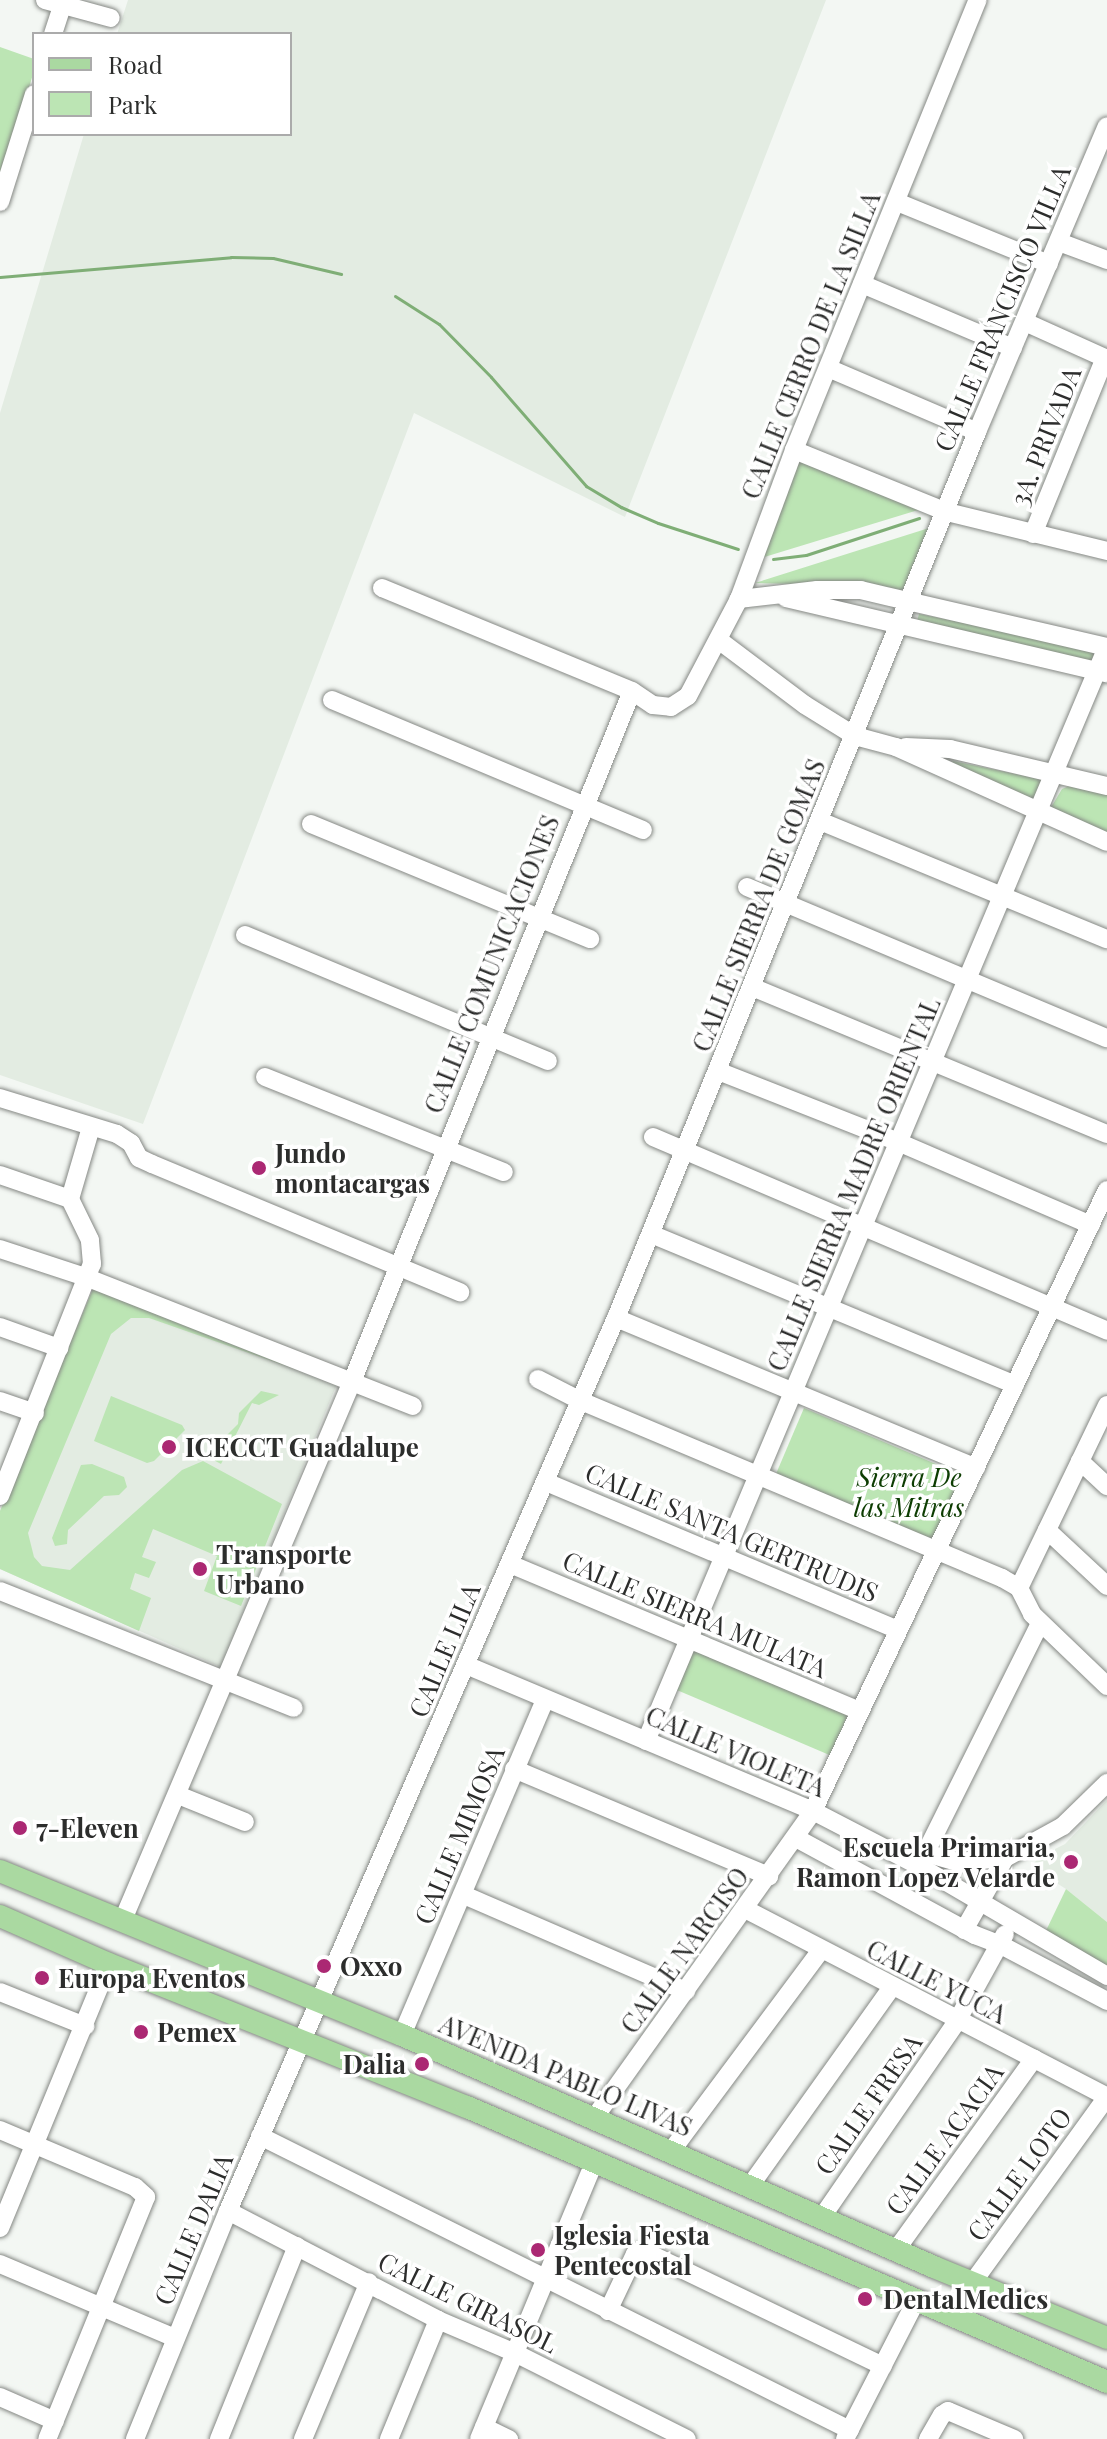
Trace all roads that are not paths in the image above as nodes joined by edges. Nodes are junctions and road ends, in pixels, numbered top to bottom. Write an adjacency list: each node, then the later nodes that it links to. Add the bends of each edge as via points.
1 (978, 0): 9 (street, CALLE CERRO DE LA SILLA)
2 (57, 2): 3 (street); 4 (street)
3 (111, 18)
4 (53, 32)
5 (32, 100): 8 (street)
6 (1107, 126): 7 (street, CALLE FRANCISCO VILLA)
7 (1099, 163): 10 (street, CALLE FRANCISCO VILLA)
8 (0, 202)
9 (897, 202): 12 (street); 13 (street, CALLE CERRO DE LA SILLA)
10 (1059, 242): 11 (street); 12 (street, CALLE FRANCISCO VILLA)
11 (1107, 260)
12 (1049, 264): 14 (street, CALLE FRANCISCO VILLA)
13 (862, 284): 15 (street); 17 (street, CALLE CERRO DE LA SILLA)
14 (1025, 322): 15 (street, CALLE FRANCISCO VILLA); 16 (street)
15 (1013, 348): 18 (street, CALLE FRANCISCO VILLA)
16 (1106, 359): 21 (street, 3A. PRIVADA)
17 (828, 368): 18 (street); 19 (street, CALLE CERRO DE LA SILLA)
18 (977, 432): 20 (street, CALLE FRANCISCO VILLA)
19 (794, 450): 20 (street); 25 (street, CALLE CERRO DE LA SILLA)
20 (947, 512): 21 (street); 26 (street, CALLE SIERRA DE GOMAS)
21 (1033, 534): 22 (street)
22 (1107, 551)
23 (382, 588): 31 (street)
24 (775, 595): 25 (street); 26 (street, via 831,589); 27 (street)
25 (739, 599): 28 (street, CALLE CERRO DE LA SILLA)
26 (911, 599): 27 (street, CALLE SIERRA DE GOMAS); 29 (street)
27 (900, 625): 30 (street); 33 (street, CALLE SIERRA DE GOMAS)
28 (720, 641): 31 (street, CALLE CERRO DE LA SILLA, via 681,703 653,705); 33 (street)
29 (1107, 647): 30 (street, CALLE SIERRA MADRE ORIENTAL)
30 (1102, 672): 35 (street, CALLE SIERRA MADRE ORIENTAL)
31 (632, 691): 37 (street, CALLE COMUNICACIONES)
32 (332, 700): 37 (street)
33 (855, 736): 34 (street); 39 (street, CALLE SIERRA DE GOMAS)
34 (896, 747): 35 (street, via 950,749); 38 (street)
35 (1053, 775): 36 (street); 38 (street, CALLE SIERRA MADRE ORIENTAL)
36 (1107, 786)
37 (583, 807): 41 (street); 46 (street, CALLE COMUNICACIONES)
38 (1037, 813): 42 (street); 44 (street, CALLE SIERRA MADRE ORIENTAL)
39 (820, 821): 44 (street); 45 (street, CALLE SIERRA DE GOMAS)
40 (311, 824): 46 (street)
41 (643, 830)
42 (1107, 842)
43 (747, 887): 45 (street)
44 (1003, 895): 49 (street); 50 (street, CALLE SIERRA MADRE ORIENTAL)
45 (786, 904): 50 (street); 51 (street, CALLE SIERRA DE GOMAS)
46 (537, 918): 48 (street); 52 (street, CALLE COMUNICACIONES)
47 (245, 935): 52 (street)
48 (590, 939)
49 (1107, 939)
50 (967, 980): 53 (street); 54 (street, CALLE SIERRA MADRE ORIENTAL)
51 (752, 987): 54 (street); 56 (street, CALLE SIERRA DE GOMAS)
52 (489, 1038): 55 (street); 63 (street, CALLE COMUNICACIONES)
53 (1107, 1038)
54 (933, 1060): 60 (street); 62 (street, CALLE SIERRA MADRE ORIENTAL)
55 (548, 1061)
56 (718, 1071): 62 (street); 64 (street, CALLE SIERRA DE GOMAS)
57 (265, 1077): 63 (street)
58 (0, 1098): 59 (street)
59 (91, 1127): 68 (street); 73 (street, via 125,1138 139,1158 152,1164)
60 (1107, 1134)
61 (653, 1137): 64 (street)
62 (898, 1142): 69 (street, CALLE SIERRA MADRE ORIENTAL); 70 (street)
63 (443, 1149): 65 (street); 73 (street, CALLE COMUNICACIONES)
64 (684, 1153): 69 (street); 71 (street, CALLE SIERRA DE GOMAS)
65 (504, 1172)
66 (0, 1175): 68 (street)
67 (1107, 1190): 70 (street, CALLE NARCISO)
68 (70, 1199): 74 (street, via 92,1247)
69 (863, 1225): 76 (street); 77 (street, CALLE SIERRA MADRE ORIENTAL)
70 (1091, 1225): 76 (street, CALLE NARCISO)
71 (651, 1234): 77 (street); 78 (street, CALLE SIERRA DE GOMAS)
72 (0, 1249): 74 (street)
73 (398, 1263): 75 (street); 82 (street, CALLE COMUNICACIONES)
74 (88, 1278): 81 (street); 82 (street)
75 (460, 1292)
76 (1053, 1305): 80 (street); 84 (street, CALLE NARCISO)
77 (829, 1308): 84 (street); 85 (street, CALLE SIERRA MADRE ORIENTAL)
78 (616, 1318): 85 (street); 87 (street, CALLE LILA)
79 (0, 1327): 81 (street)
80 (1107, 1331)
81 (59, 1348): 90 (street)
82 (353, 1379): 89 (street); 109 (street, CALLE COMUNICACIONES)
83 (538, 1379): 87 (street)
84 (1015, 1385): 92 (street, CALLE NARCISO)
85 (794, 1391): 92 (street); 94 (street, CALLE SIERRA MADRE ORIENTAL)
86 (0, 1401): 90 (street)
87 (581, 1401): 94 (street); 95 (street, CALLE LILA)
88 (1107, 1405): 91 (street)
89 (413, 1406)
90 (35, 1413): 93 (street)
91 (1080, 1461): 96 (street); 98 (street)
92 (976, 1468): 99 (street, CALLE NARCISO)
93 (6, 1469): 97 (street)
94 (759, 1475): 99 (street); 100 (street, CALLE SIERRA MADRE ORIENTAL)
95 (546, 1482): 100 (street, CALLE SANTA GERTRUDIS); 101 (street, CALLE LILA)
96 (1107, 1486)
97 (0, 1496)
98 (1047, 1530): 102 (street); 103 (street)
99 (937, 1550): 103 (street); 106 (street, CALLE NARCISO)
100 (723, 1558): 106 (street, CALLE SANTA GERTRUDIS); 107 (street, CALLE SIERRA MADRE ORIENTAL)
101 (510, 1564): 107 (street, CALLE SIERRA MULATA); 108 (street, CALLE LILA)
102 (1107, 1586)
103 (1019, 1588): 105 (street)
104 (0, 1591): 109 (street)
105 (1040, 1623): 110 (street); 122 (street)
106 (898, 1630): 113 (street, CALLE NARCISO)
107 (689, 1639): 113 (street, CALLE SIERRA MULATA); 114 (street, CALLE SIERRA MADRE ORIENTAL)
108 (466, 1665): 111 (street, CALLE VIOLETA); 140 (street, CALLE LILA)
109 (225, 1680): 112 (street); 117 (street, CALLE COMUNICACIONES)
110 (1107, 1686)
111 (545, 1699): 114 (street, CALLE VIOLETA); 115 (street, CALLE MIMOSA)
112 (294, 1708)
113 (860, 1711): 118 (street, CALLE NARCISO)
114 (646, 1741): 118 (street, CALLE VIOLETA)
115 (514, 1769): 124 (street); 125 (street, CALLE MIMOSA)
116 (1107, 1783): 121 (street, CALLE VIOLETA, via 1063,1826)
117 (178, 1795): 119 (street); 129 (street, CALLE COMUNICACIONES)
118 (813, 1811): 120 (street, CALLE NARCISO); 122 (street, CALLE VIOLETA)
119 (245, 1822)
120 (796, 1838): 124 (street, CALLE NARCISO); 131 (street)
121 (1005, 1858): 122 (street, CALLE VIOLETA); 126 (street, CALLE VIOLETA)
122 (922, 1860): 126 (street, CALLE VIOLETA)
123 (0, 1871): 129 (main road, AVENIDA PABLO LIVAS)
124 (769, 1876): 127 (street, CALLE NARCISO)
125 (464, 1895): 137 (street); 143 (street, CALLE MIMOSA)
126 (978, 1902): 130 (street, CALLE VIOLETA); 131 (street, CALLE VIOLETA)
127 (745, 1909): 133 (street, CALLE YUCA); 137 (street, CALLE NARCISO)
128 (0, 1916): 134 (main road)
129 (122, 1922): 140 (main road, AVENIDA PABLO LIVAS)
130 (1012, 1923): 132 (street, CALLE FRESA); 135 (street, CALLE VIOLETA)
131 (964, 1930): 132 (street)
132 (999, 1944): 139 (street); 141 (street, CALLE FRESA)
133 (821, 1950): 136 (street, CALLE YUCA); 151 (street)
134 (109, 1964): 142 (street); 144 (main road)
135 (1107, 1976)
136 (892, 1987): 141 (street, CALLE YUCA); 153 (street)
137 (686, 1991): 147 (street, CALLE NARCISO)
138 (0, 1992): 142 (street)
139 (1107, 2001)
140 (320, 2003): 143 (main road, AVENIDA PABLO LIVAS); 144 (street, CALLE LILA)
141 (957, 2021): 145 (street, CALLE YUCA); 155 (street, CALLE FRESA)
142 (85, 2026): 150 (street)
143 (402, 2035): 147 (main road, AVENIDA PABLO LIVAS)
144 (303, 2041): 149 (street, CALLE DALIA); 152 (main road)
145 (1034, 2059): 146 (street, CALLE YUCA); 158 (street, CALLE ACACIA)
146 (1107, 2097): 162 (street, CALLE LOTO)
147 (595, 2117): 151 (main road, AVENIDA PABLO LIVAS)
148 (0, 2130): 150 (street)
149 (260, 2136): 154 (street, CALLE DALIA); 160 (street)
150 (35, 2146): 156 (street); 164 (street, via 145,2195)
151 (672, 2150): 153 (main road, AVENIDA PABLO LIVAS)
152 (594, 2163): 160 (street); 163 (main road)
153 (750, 2186): 155 (main road, AVENIDA PABLO LIVAS)
154 (228, 2211): 157 (street, CALLE GIRASOL); 167 (street, CALLE DALIA)
155 (822, 2217): 158 (main road, AVENIDA PABLO LIVAS)
156 (0, 2228)
157 (297, 2246): 161 (street, CALLE GIRASOL); 177 (street)
158 (896, 2250): 162 (main road, AVENIDA PABLO LIVAS)
159 (0, 2264): 164 (street)
160 (544, 2280): 165 (street); 169 (street)
161 (369, 2282): 166 (street, CALLE GIRASOL); 178 (street)
162 (973, 2282): 168 (main road, AVENIDA PABLO LIVAS)
163 (917, 2299): 170 (street); 171 (main road)
164 (102, 2308): 167 (street); 173 (street)
165 (608, 2311): 170 (street, via 635,2254 644,2251); 175 (street)
166 (438, 2320): 169 (street, CALLE GIRASOL); 179 (street)
167 (175, 2338): 176 (street, CALLE DALIA)
168 (1107, 2338)
169 (515, 2353): 174 (street); 181 (street, CALLE GIRASOL)
170 (883, 2366): 175 (street)
171 (1107, 2382)
172 (0, 2397): 173 (street)
173 (51, 2430)
174 (481, 2433): 180 (street)
175 (848, 2434)
176 (135, 2439)
177 (219, 2439)
178 (303, 2439)
179 (389, 2439)
180 (509, 2439)
181 (687, 2439)
182 (928, 2439): 183 (street, via 945,2412)
183 (1014, 2439)

